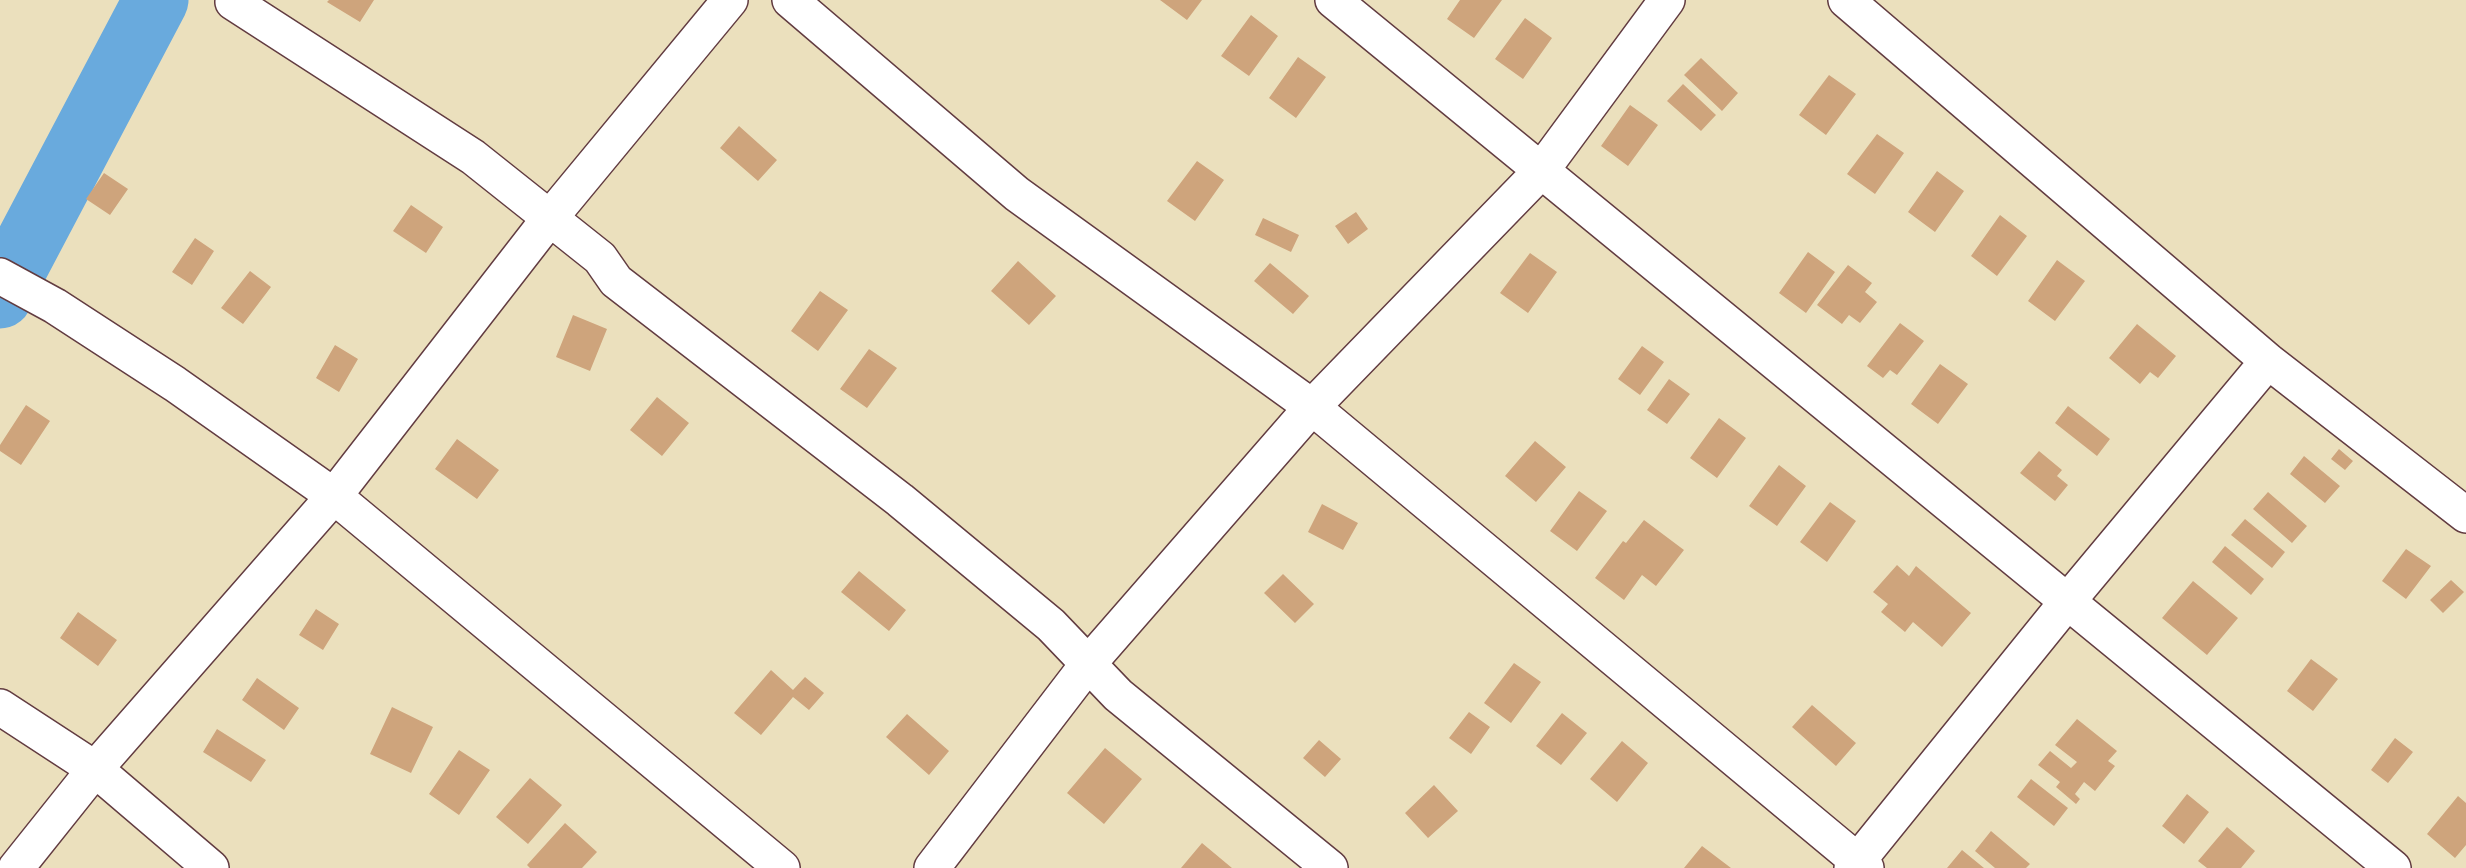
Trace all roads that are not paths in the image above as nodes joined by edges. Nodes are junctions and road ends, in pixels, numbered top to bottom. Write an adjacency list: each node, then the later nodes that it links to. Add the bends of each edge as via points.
1 (730, 0): 8 (street)
2 (790, 0): 11 (street, via 1017,194)
3 (1333, 0): 7 (street)
4 (1667, 0): 7 (street)
5 (1846, 0): 10 (street)
6 (233, 2): 8 (street, via 472,157)
7 (1541, 171): 11 (street); 14 (street)
8 (550, 219): 12 (street); 15 (street, via 600,258 616,281 900,500 1052,625)
9 (0, 276): 12 (street, via 175,384)
10 (2268, 360): 13 (street); 14 (street)
11 (1311, 407): 15 (street); 18 (street)
12 (334, 496): 17 (street); 21 (street)
13 (2466, 515)
14 (2067, 602): 18 (street); 24 (street)
15 (1088, 664): 22 (street); 23 (street, via 1118,695)
16 (0, 707): 17 (street)
17 (95, 769): 19 (street); 20 (street)
18 (1858, 866)
19 (16, 868)
20 (211, 868)
21 (782, 868)
22 (932, 868)
23 (1330, 868)
24 (2393, 868)

